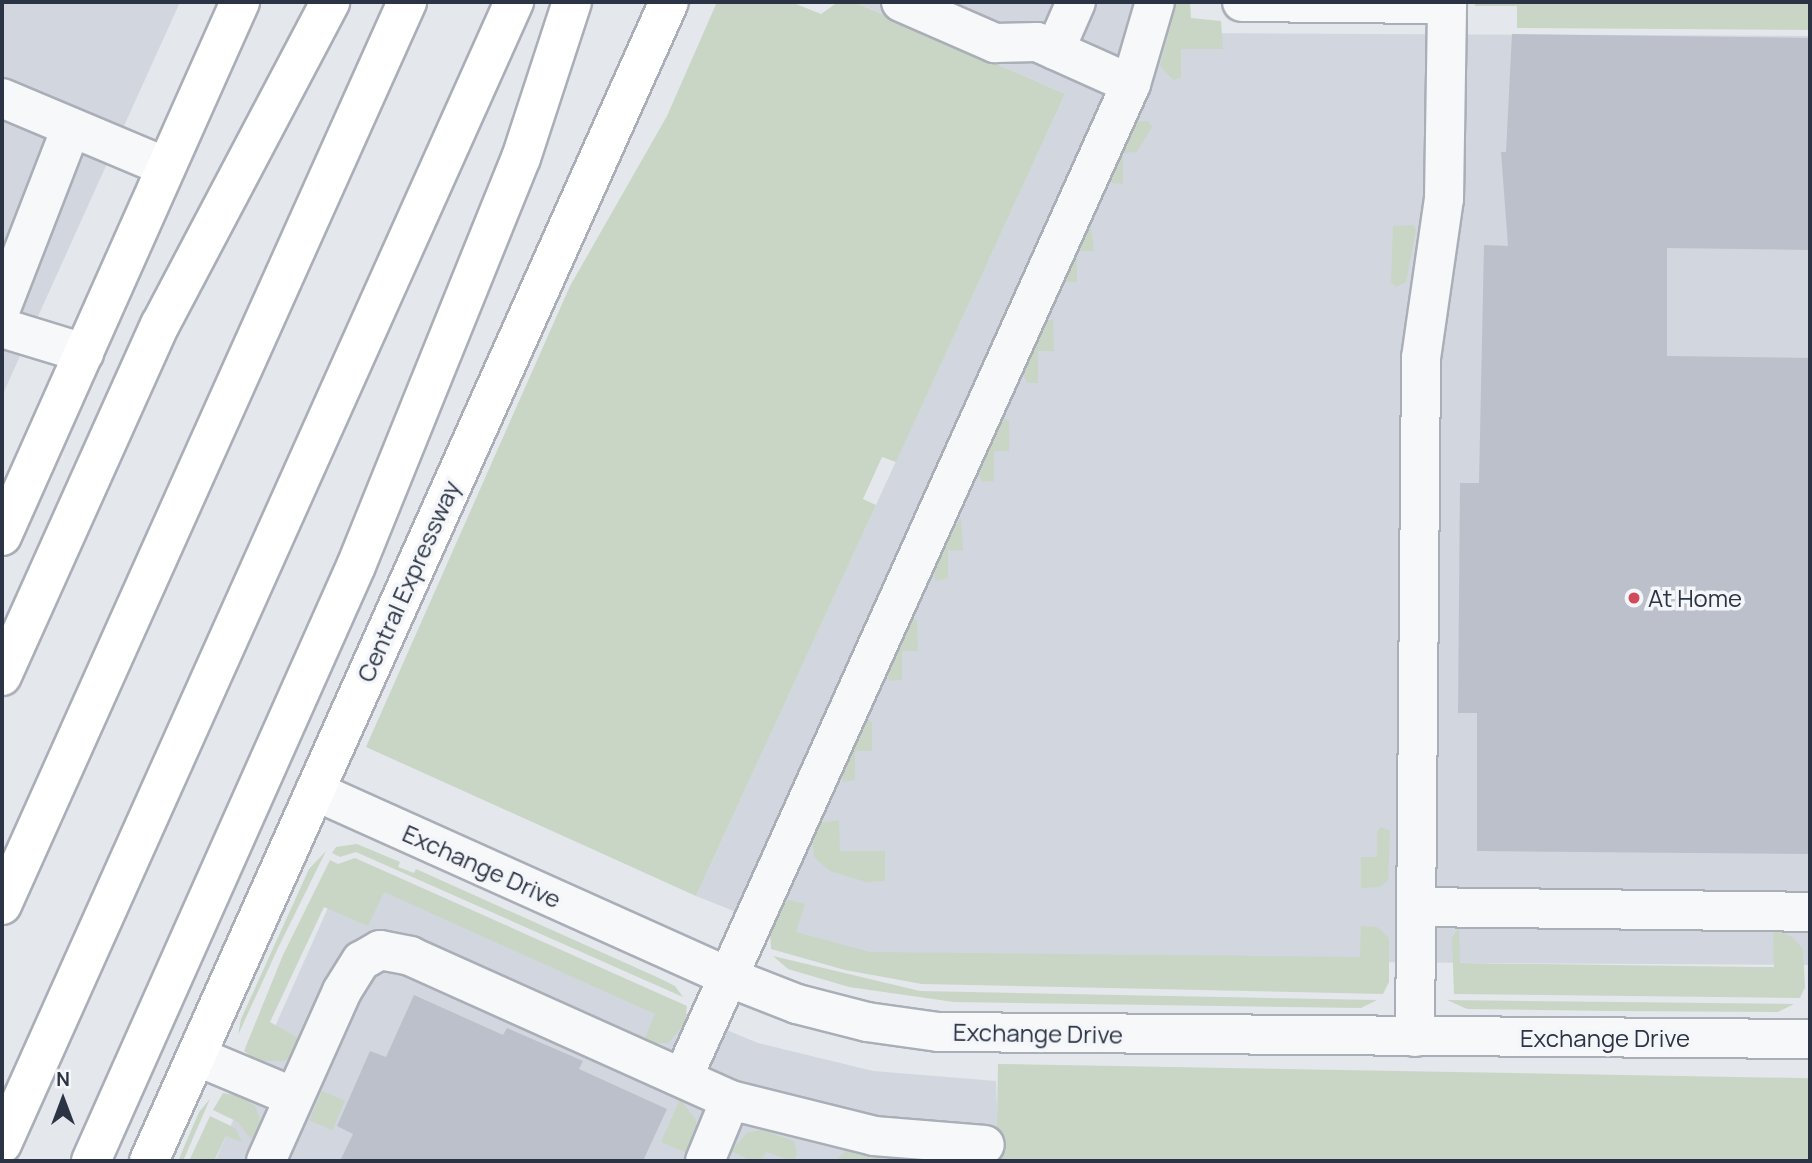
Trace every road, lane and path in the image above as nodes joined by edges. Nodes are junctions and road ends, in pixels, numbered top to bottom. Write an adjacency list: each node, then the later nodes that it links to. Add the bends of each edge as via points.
1 (240, 2): 17 (main road)
2 (330, 2): 22 (main road, via 160,325)
3 (407, 2): 24 (main road)
4 (514, 2): 34 (main road)
5 (572, 2): 36 (main road, via 521,158 356,566)
6 (670, 2): 23 (main road, Central Expressway)
7 (901, 2): 13 (street, via 995,43)
8 (1056, 2): 13 (street)
9 (1076, 2): 13 (street)
10 (1155, 2): 14 (street)
11 (1242, 2): 12 (street)
12 (1447, 3): 25 (street, via 1444,199 1421,358)
13 (1046, 46): 14 (street)
14 (1131, 85): 27 (street)
15 (2, 98): 16 (street)
16 (71, 128): 17 (street); 18 (street)
17 (166, 167): 20 (main road)
18 (2, 306)
19 (2, 328): 20 (street)
20 (84, 353): 21 (main road)
21 (2, 536)
22 (2, 677)
23 (315, 791): 27 (street, Exchange Drive); 30 (main road, Central Expressway)
24 (2, 905)
25 (1416, 907): 26 (street); 28 (street)
26 (1810, 912)
27 (727, 976): 28 (street, Exchange Drive, via 809,1007 867,1022 938,1032); 31 (street)
28 (1415, 1037): 29 (street, Exchange Drive)
29 (1810, 1039)
30 (196, 1056): 32 (street); 37 (main road, Central Expressway)
31 (683, 1077): 32 (street, via 410,956 380,950 370,953 354,970); 33 (street)
32 (294, 1097): 38 (street)
33 (730, 1100): 35 (street, via 874,1136); 39 (street)
34 (2, 1144)
35 (985, 1145)
36 (90, 1161)
37 (149, 1161)
38 (265, 1161)
39 (705, 1161)

